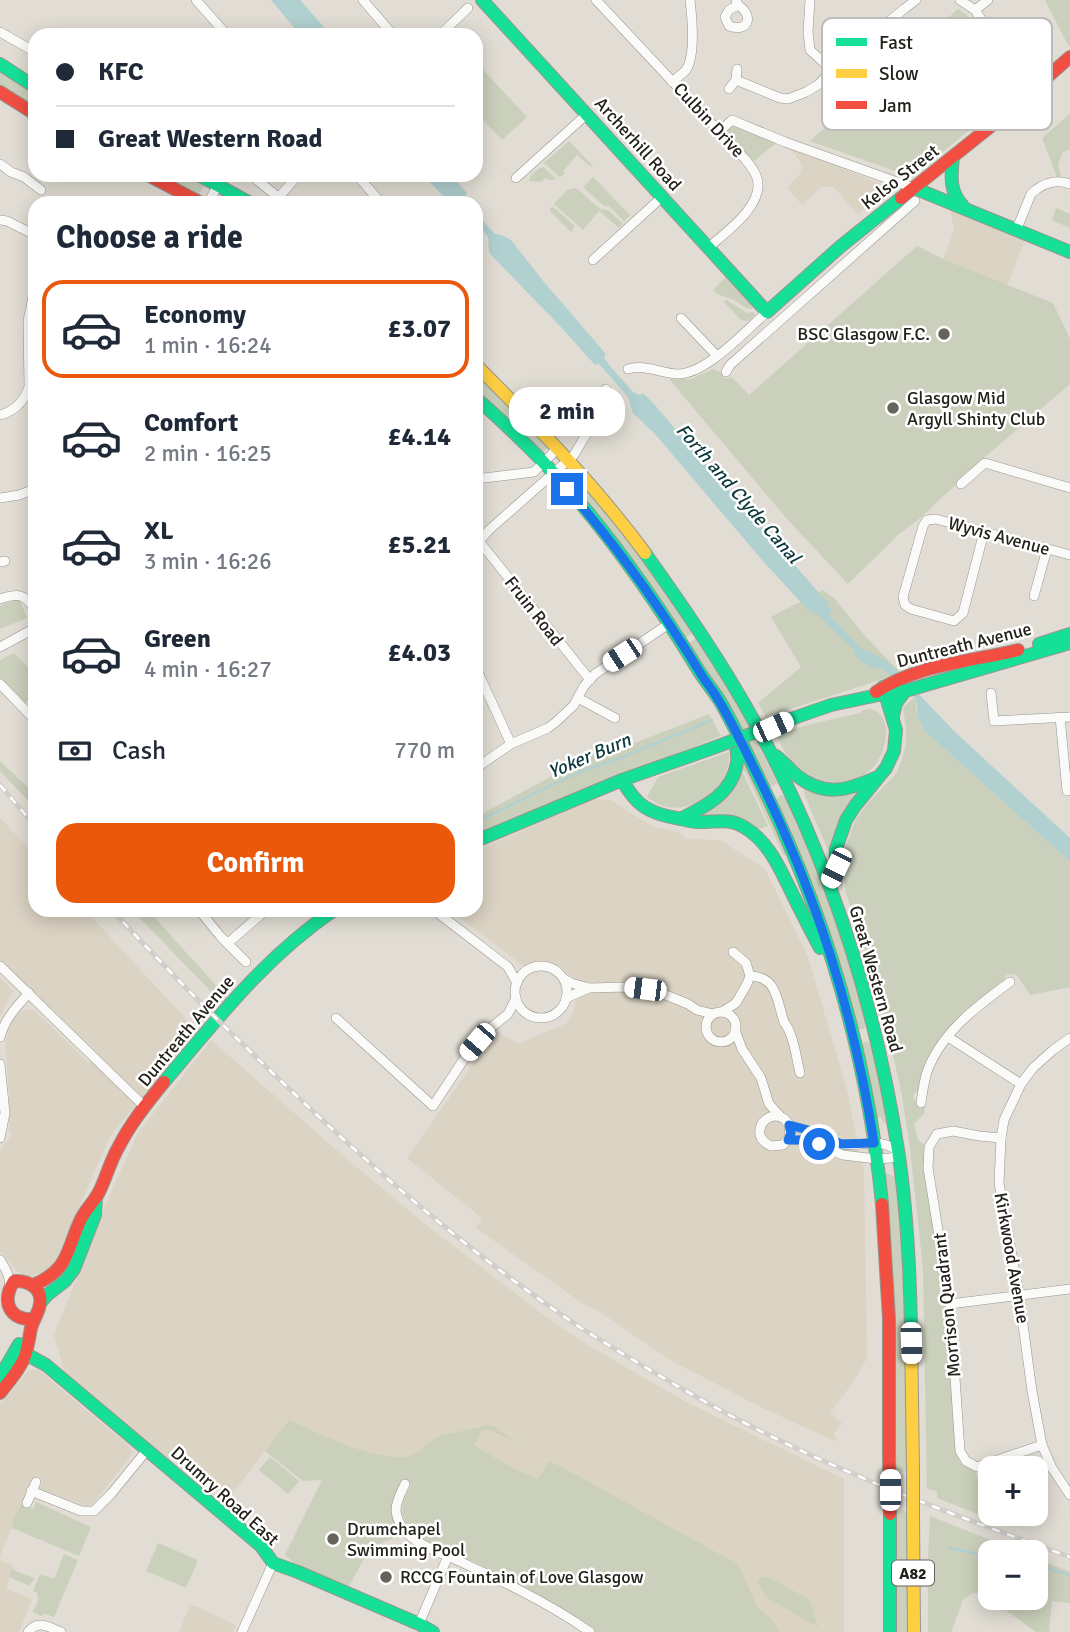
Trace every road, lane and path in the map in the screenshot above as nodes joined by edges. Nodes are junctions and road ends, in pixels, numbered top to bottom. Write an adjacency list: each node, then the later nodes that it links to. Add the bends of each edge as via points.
1 (196, 0): 14 (street)
2 (363, 0): 15 (street)
3 (482, 0): 31 (main road, Archerhill Road)
4 (596, 0): 27 (street, Culbin Drive)
5 (690, 0): 27 (street, via 691,58)
6 (810, 0): 20 (street, via 810,50)
7 (916, 0): 12 (street)
8 (960, 0): 11 (street)
9 (988, 0): 11 (street)
10 (468, 8): 16 (street)
11 (975, 10): 13 (street)
12 (893, 18)
13 (980, 18)
14 (221, 28)
15 (387, 28)
16 (447, 28)
17 (0, 32): 18 (street)
18 (28, 48)
19 (1070, 57): 23 (main road, Kelso Street)
20 (822, 61)
21 (0, 64): 26 (main road)
22 (737, 69): 24 (street)
23 (1052, 74)
24 (736, 80): 25 (street, via 788,99); 28 (street)
25 (822, 81)
26 (28, 82)
27 (673, 82): 33 (street, Culbin Drive)
28 (729, 89)
29 (0, 92): 30 (main road)
30 (28, 110)
31 (587, 114): 36 (street); 54 (main road, Archerhill Road)
32 (986, 130): 34 (main road, Kelso Street)
33 (719, 132): 47 (street, via 732,120); 60 (street, Culbin Drive, via 753,169 758,188 745,215)
34 (953, 157): 47 (main road, Kelso Street); 55 (main road, via 951,186)
35 (0, 164): 37 (street)
36 (516, 178)
37 (28, 180)
38 (31, 182): 46 (street)
39 (161, 182): 48 (main road)
40 (212, 182): 45 (main road)
41 (258, 182): 51 (street)
42 (292, 182): 52 (street)
43 (363, 182): 53 (street)
44 (1070, 184): 57 (street, via 1060,180 1034,191)
45 (218, 185): 49 (street); 50 (main road)
46 (41, 190)
47 (915, 195): 55 (main road); 59 (main road, Kelso Street); 62 (street, Kelso Street)
48 (188, 196)
49 (212, 196)
50 (238, 196)
51 (272, 196)
52 (280, 196)
53 (375, 196)
54 (662, 197): 60 (main road, Archerhill Road); 63 (street)
55 (966, 209): 57 (main road)
56 (0, 219): 58 (street)
57 (1016, 231): 61 (main road)
58 (28, 232)
59 (846, 242): 62 (street); 64 (main road, Kelso Street)
60 (709, 247): 64 (main road, Archerhill Road)
61 (1070, 252)
62 (857, 253): 69 (street, Kelso Street)
63 (593, 260)
64 (767, 312): 66 (street, Kelso Street)
65 (681, 318): 66 (street)
66 (717, 356): 67 (street, Kelso Street, via 681,374)
67 (628, 369)
68 (483, 372): 74 (main road, Great Western Road / A82)
69 (726, 372)
70 (606, 389): 75 (street, via 588,431)
71 (28, 390): 73 (street, via 15,409)
72 (483, 404): 76 (main road, Great Western Road / A82)
73 (0, 415)
74 (558, 448): 75 (main road, Great Western Road / A82); 76 (street)
75 (568, 459): 77 (street); 108 (main road, Great Western Road / A82, via 676,594)
76 (543, 463): 77 (main road, Great Western Road / A82); 78 (street, via 534,472)
77 (552, 473): 84 (street); 91 (main road, Great Western Road / A82, via 607,536)
78 (483, 478)
79 (961, 484): 80 (street, via 985,463)
80 (1070, 488)
81 (28, 492): 82 (street)
82 (0, 498)
83 (984, 532): 83 (street, Wyvis Avenue, via 927,520 903,597 905,605 954,621 963,613); 85 (street, Wyvis Avenue)
84 (483, 537)
85 (1047, 549): 87 (street, Wyvis Avenue); 88 (street)
86 (483, 550): 96 (street, Fruin Road)
87 (1070, 555)
88 (1034, 596)
89 (0, 599): 90 (street, via 16,595)
90 (28, 601)
91 (670, 623): 96 (street); 106 (main road, Great Western Road / A82)
92 (28, 632): 95 (street)
93 (1070, 634): 99 (main road, Duntreath Avenue, via 922,671)
94 (1070, 643): 99 (main road, Duntreath Avenue, via 930,684)
95 (0, 647)
96 (590, 680): 101 (street)
97 (0, 684): 102 (street)
98 (483, 689): 107 (street)
99 (892, 689): 103 (main road); 103 (main road); 111 (main road, Duntreath Avenue, bridge, via 831,705)
100 (991, 692): 104 (street, via 994,721)
101 (578, 698): 105 (street); 107 (street, via 548,728)
102 (28, 713)
103 (893, 717): 110 (main road, via 894,751)
104 (1065, 717): 112 (street)
105 (615, 718)
106 (736, 733): 113 (main road, via 737,764 726,786 710,804); 126 (main road, Great Western Road / A82, via 785,831)
107 (511, 744): 109 (street)
108 (769, 750): 110 (main road, via 804,782 824,790 851,789); 115 (main road, Great Western Road / A82)
109 (483, 763)
110 (879, 776): 115 (main road, via 846,820)
111 (622, 780): 113 (main road, via 643,808); 114 (main road, Duntreath Avenue)
112 (1070, 790)
113 (680, 818): 126 (main road, via 688,822 730,821 754,833 765,845)
114 (483, 838)
115 (830, 882): 161 (main road, Great Western Road / A82, via 863,982)
116 (205, 917): 120 (street)
117 (258, 917): 120 (street)
118 (324, 917): 153 (main road, Duntreath Avenue, via 262,968)
119 (443, 917): 124 (street)
120 (228, 943): 122 (street)
121 (733, 952): 127 (street, via 747,963)
122 (246, 962)
123 (0, 966): 132 (street)
124 (509, 967): 125 (street); 130 (street)
125 (528, 970): 128 (street, via 551,968); 130 (street)
126 (836, 975): 160 (main road, Great Western Road / A82)
127 (750, 976): 135 (street); 149 (street, via 771,983)
128 (564, 979): 131 (street); 134 (street)
129 (1010, 982): 144 (street)
130 (517, 983): 133 (street)
131 (589, 988): 134 (street); 136 (street, via 647,989)
132 (29, 993): 143 (street, via 4,1024); 153 (street)
133 (516, 998): 138 (street); 139 (street)
134 (566, 998): 139 (street, via 562,1008 549,1017)
135 (736, 1003): 137 (street); 142 (street)
136 (697, 1010): 137 (street); 141 (street)
137 (718, 1013): 141 (street); 142 (street, via 729,1014)
138 (508, 1014): 139 (street); 140 (street, via 466,1056 432,1106)
139 (529, 1015)
140 (336, 1018)
141 (706, 1024): 146 (street, via 710,1038)
142 (735, 1025): 146 (street, via 732,1037); 147 (street)
143 (0, 1037)
144 (948, 1037): 150 (street); 151 (street, via 930,1064)
145 (1070, 1038): 150 (street, Kirkwood Avenue)
146 (725, 1041): 147 (street)
147 (742, 1049): 152 (street, via 761,1078)
148 (0, 1064): 157 (street, via 5,1113)
149 (800, 1073)
150 (1021, 1084): 158 (street, Kirkwood Avenue)
151 (921, 1103)
152 (769, 1104): 154 (street); 155 (street)
153 (145, 1107): 163 (main road, Duntreath Avenue, via 117,1150)
154 (781, 1117): 155 (street); 156 (street)
155 (766, 1119): 159 (street, via 760,1131 764,1142 776,1147)
156 (789, 1125): 159 (street); 160 (street, via 841,1144)
157 (0, 1138)
158 (1001, 1138): 168 (street, Kirkwood Avenue, via 999,1184); 170 (street, Morrison Quadrant, via 953,1131 937,1134 929,1147 928,1168)
159 (788, 1140): 162 (street, via 808,1140 843,1155)
160 (874, 1143): 161 (street); 162 (main road, Great Western Road / A82)
161 (898, 1151): 162 (street, via 891,1158); 191 (main road, Great Western Road / A82, bridge, via 909,1268)
162 (876, 1159): 184 (main road, Great Western Road / A82, bridge, via 888,1303)
163 (96, 1199): 165 (main road, Duntreath Avenue, via 86,1210 59,1270); 169 (main road, Duntreath Avenue, via 95,1215 74,1269)
164 (0, 1260): 167 (street, via 7,1271)
165 (33, 1285): 167 (main road, via 25,1281); 169 (main road)
166 (1070, 1289): 168 (street)
167 (8, 1292): 171 (main road)
168 (1019, 1295): 170 (street); 176 (street, Kirkwood Avenue)
169 (41, 1302): 172 (main road)
170 (950, 1304): 176 (street, Morrison Quadrant, via 960,1451 966,1461 977,1467)
171 (10, 1314): 172 (main road); 173 (main road, via 23,1331)
172 (34, 1319): 173 (main road)
173 (21, 1351): 174 (main road); 175 (main road, via 23,1362); 177 (main road, Drumry Road East, via 46,1365)
174 (0, 1377)
175 (0, 1393)
176 (1042, 1445): 179 (street, Kirkwood Avenue)
177 (147, 1450): 180 (street, via 93,1511 81,1511 33,1486); 182 (main road, Drumry Road East, via 261,1546)
178 (405, 1484): 181 (street, via 396,1510 402,1529)
179 (1070, 1495)
180 (27, 1503)
181 (447, 1556): 183 (street); 189 (street, via 565,1614)
182 (273, 1563): 183 (main road, Drumry Road East); 187 (street)
183 (419, 1624): 188 (main road, Drumry Road East)
184 (890, 1626): 190 (main road)
185 (28, 1632): 186 (street, via 42,1624)
186 (61, 1632)
187 (242, 1632)
188 (433, 1632)
189 (590, 1632)
190 (881, 1632)
191 (914, 1632)

